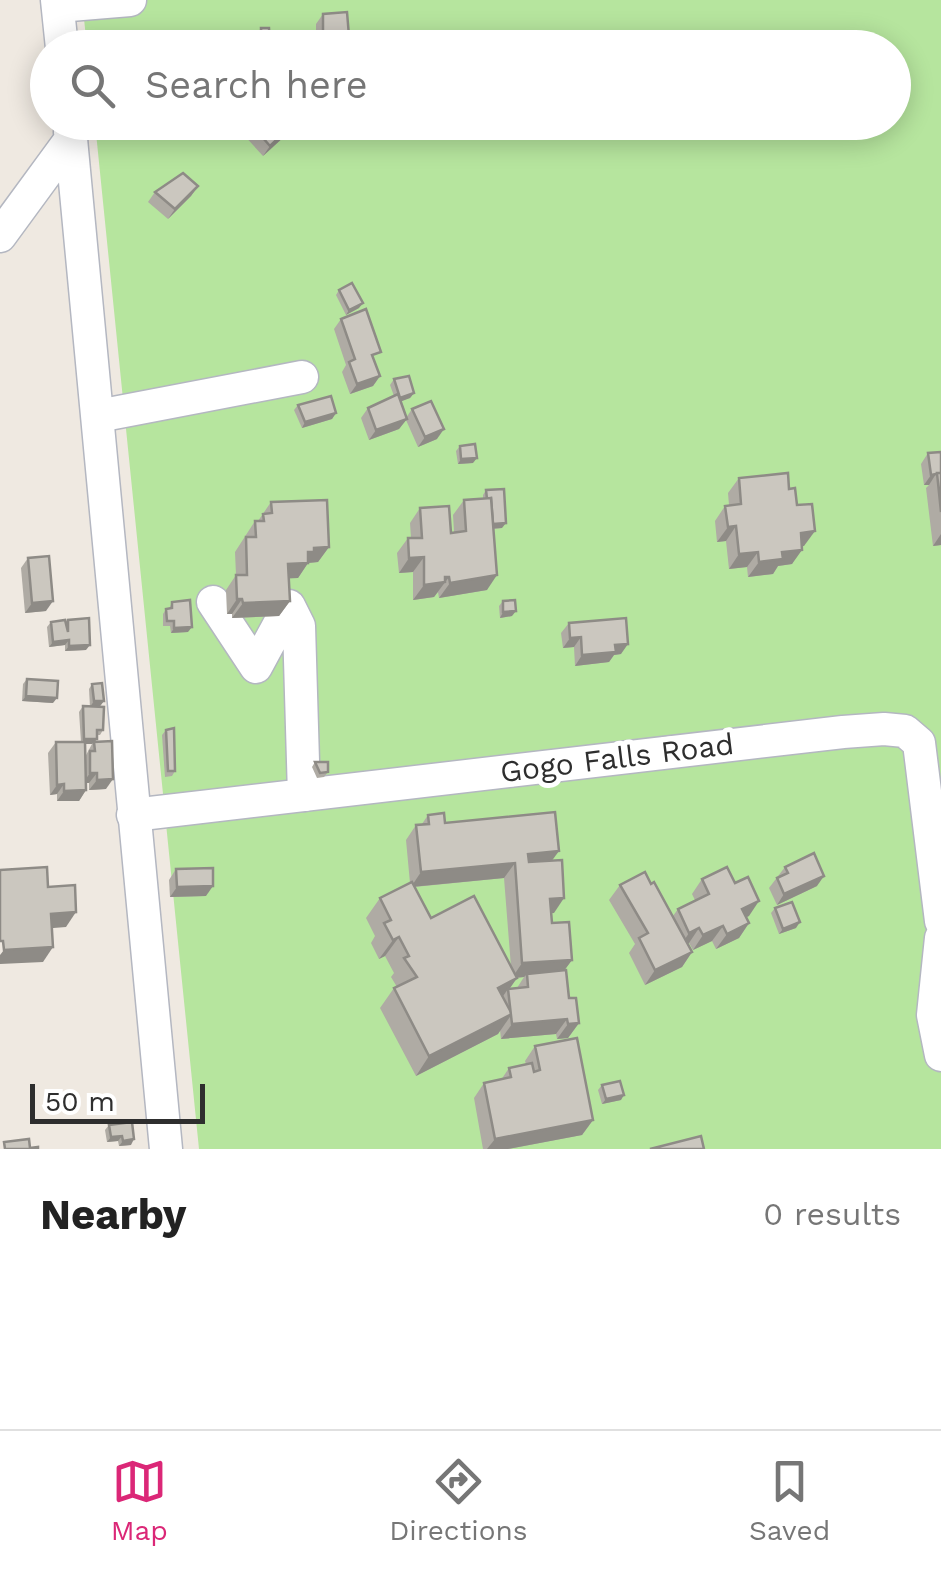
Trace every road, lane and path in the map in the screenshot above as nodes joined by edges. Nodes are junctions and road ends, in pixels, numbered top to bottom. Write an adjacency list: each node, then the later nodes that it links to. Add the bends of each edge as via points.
1 (130, 0): 2 (street)
2 (58, 3): 3 (street)
3 (60, 30)
4 (64, 140): 6 (street)
5 (71, 140): 8 (street)
6 (0, 236)
7 (302, 377): 8 (street)
8 (98, 416): 11 (street)
9 (213, 602): 10 (street, via 256,667 289,606 294,616 301,650)
10 (304, 795): 11 (street, Gogo Falls Road); 12 (street, Gogo Falls Road, via 843,732 905,731 918,743)
11 (133, 814): 15 (street)
12 (941, 922)
13 (941, 938): 14 (street, via 933,1014)
14 (941, 1055)
15 (166, 1149)

